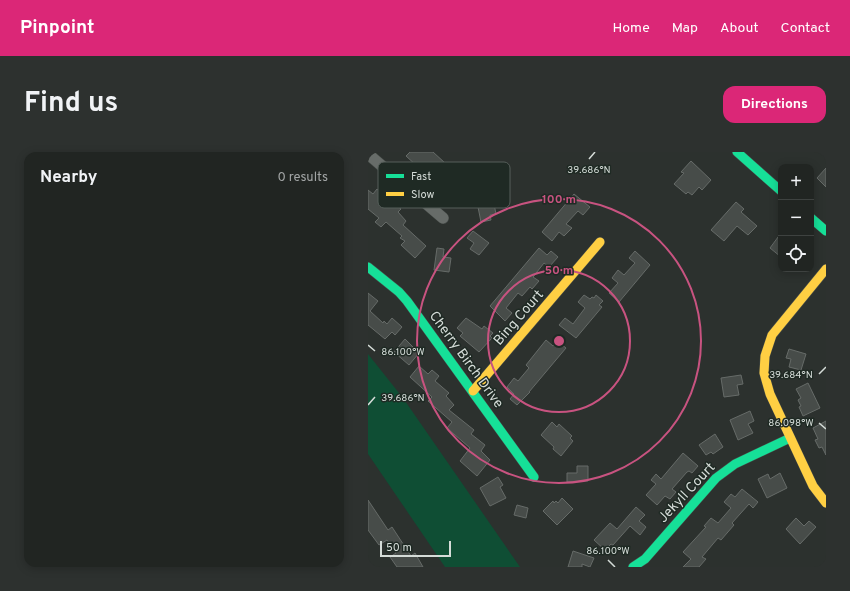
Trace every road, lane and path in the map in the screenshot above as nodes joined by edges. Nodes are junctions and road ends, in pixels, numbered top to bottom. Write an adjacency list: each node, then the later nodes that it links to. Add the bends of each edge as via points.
1 (737, 152): 4 (street)
2 (368, 154): 3 (street)
3 (378, 163)
4 (778, 188)
5 (431, 208): 6 (street)
6 (443, 218)
7 (814, 221): 8 (street)
8 (826, 231)
9 (600, 242): 12 (street, Bing Court)
10 (368, 267): 12 (street, Cherry Birch Drive, via 407,301)
11 (826, 269): 13 (street, via 772,335 765,356 764,373 767,386)
12 (473, 391): 14 (street, Cherry Birch Drive)
13 (790, 438): 15 (street, via 813,486); 16 (street, Jekyll Court, via 735,464 716,478 645,559)
14 (534, 477)
15 (826, 503)
16 (633, 567)

